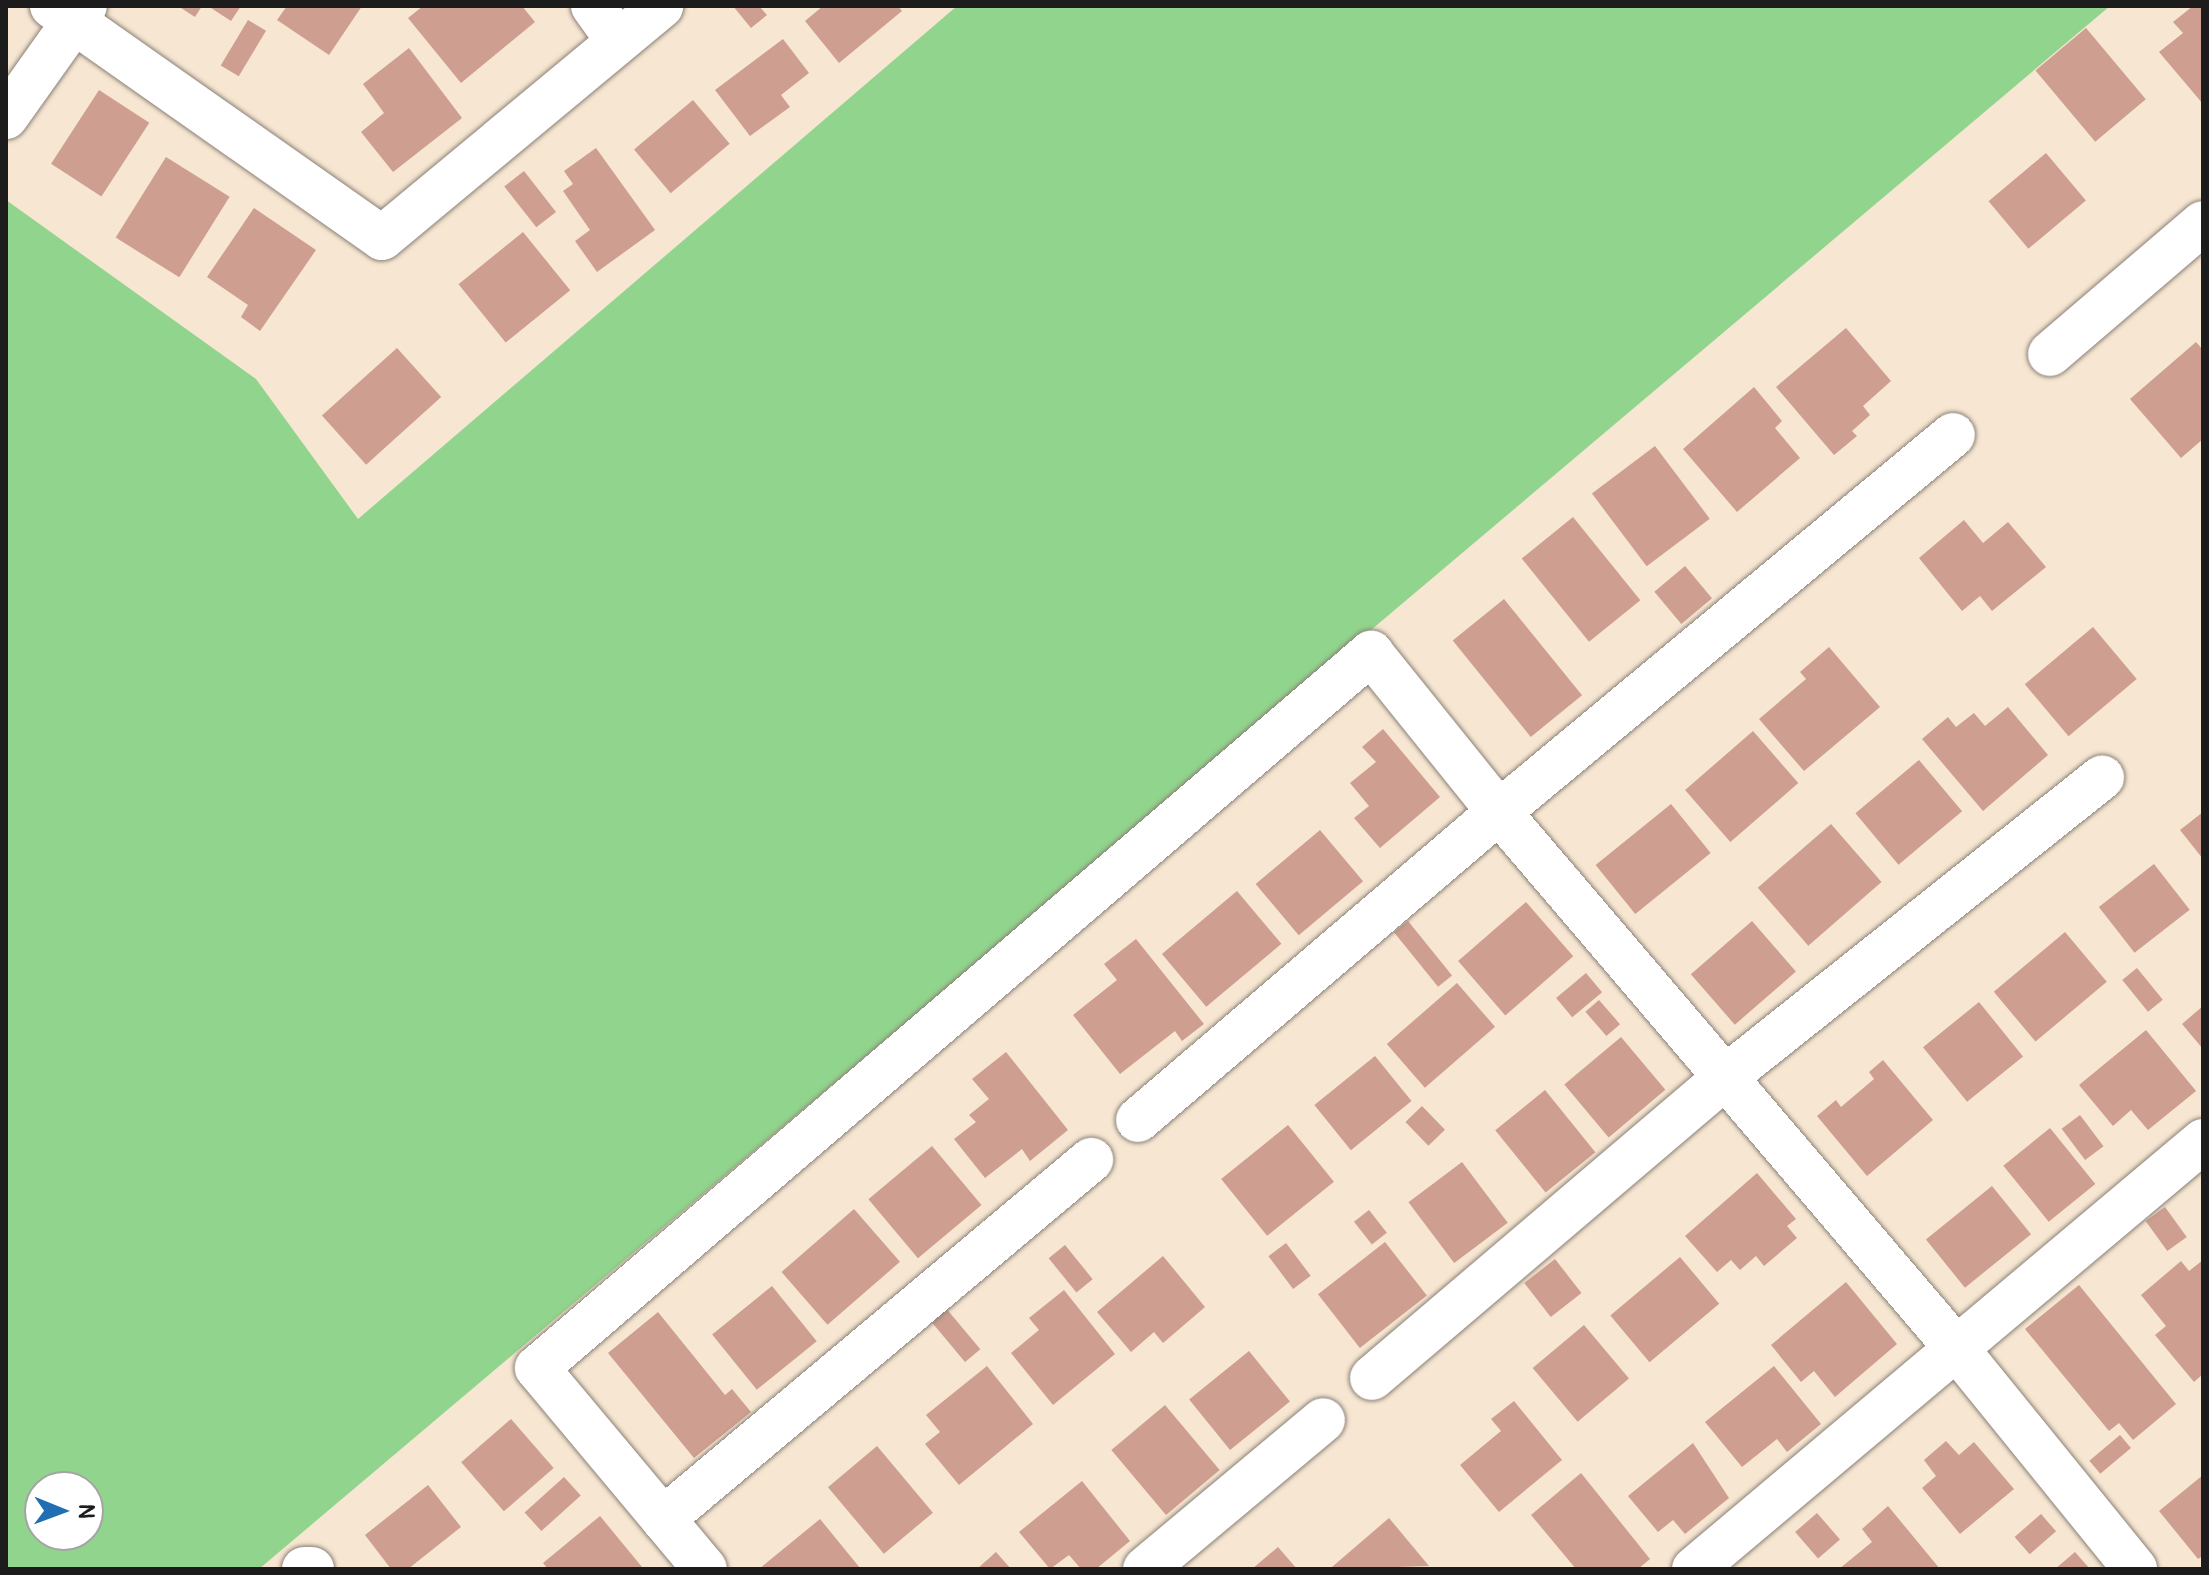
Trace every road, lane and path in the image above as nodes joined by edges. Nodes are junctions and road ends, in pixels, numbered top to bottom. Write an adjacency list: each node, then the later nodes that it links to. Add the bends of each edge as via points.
1 (593, 6): 4 (street)
2 (661, 6): 4 (street)
3 (70, 11): 4 (street, via 382,238); 5 (street)
4 (618, 41)
5 (6, 117)
6 (2203, 223): 7 (street)
7 (2050, 354)
8 (1953, 435): 10 (street)
9 (2102, 777): 11 (street)
10 (1499, 812): 11 (street); 12 (street); 18 (street, via 1371,653 537,1368)
11 (1728, 1075): 15 (street); 16 (street)
12 (1138, 1120)
13 (2203, 1141): 15 (street)
14 (1091, 1160): 18 (street)
15 (1957, 1349): 23 (street); 24 (street)
16 (1372, 1378)
17 (1323, 1420): 22 (street)
18 (663, 1519): 21 (street)
19 (304, 1569): 20 (street)
20 (312, 1569)
21 (705, 1569)
22 (1145, 1569)
23 (1694, 1569)
24 (2135, 1569)

